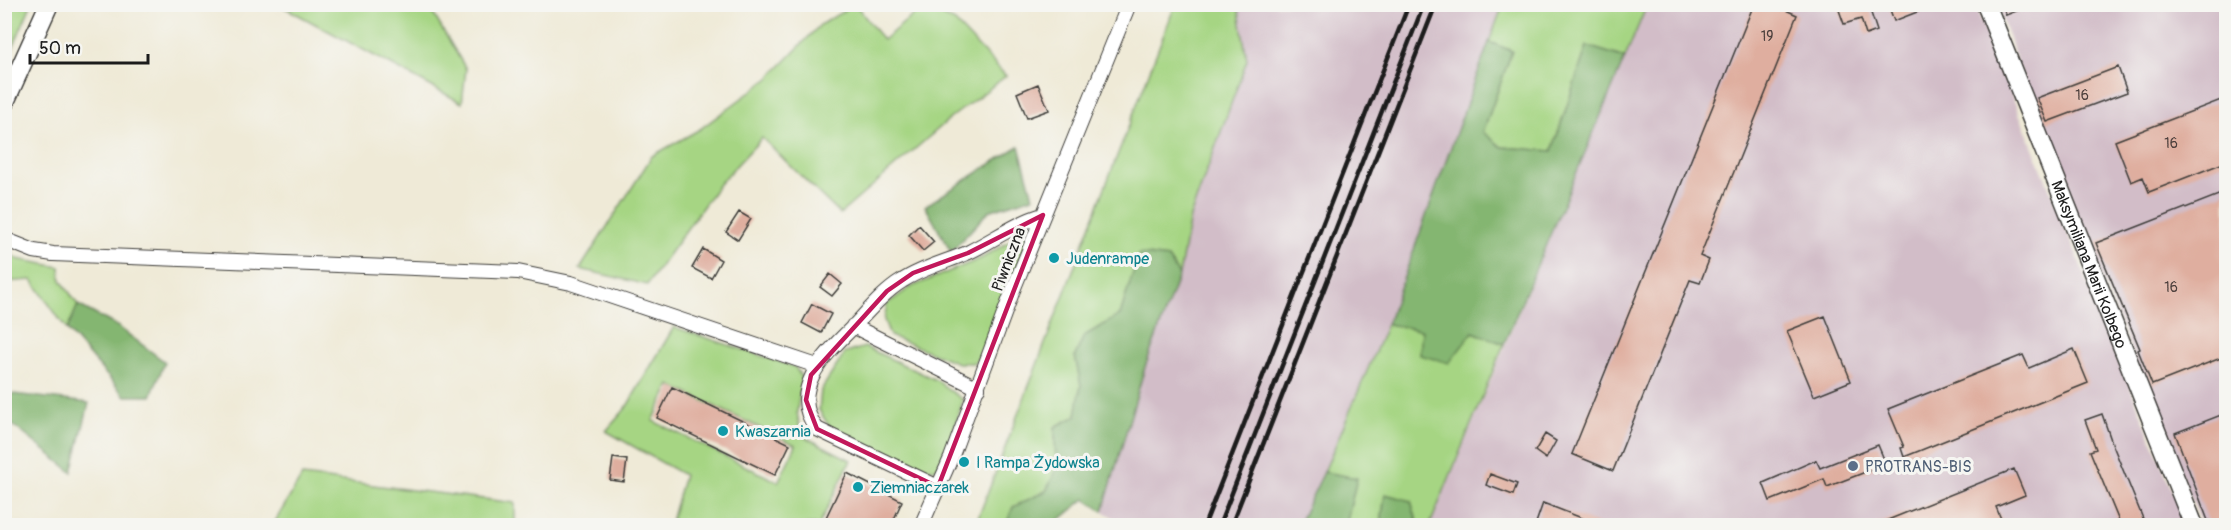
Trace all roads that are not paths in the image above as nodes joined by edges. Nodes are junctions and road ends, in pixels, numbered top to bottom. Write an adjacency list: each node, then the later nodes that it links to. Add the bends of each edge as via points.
1 (49, 4): 4 (street)
2 (1129, 4): 5 (street, Piwniczna)
3 (1986, 4): 12 (street, Maksymiliana Marii Kolbego)
4 (4, 104)
5 (1043, 215): 7 (street, via 1018,224 968,253 914,273 887,291); 9 (street, Piwniczna)
6 (4, 239): 8 (street, via 53,254 471,269 545,276 736,336)
7 (853, 326): 8 (street); 9 (street)
8 (817, 366): 10 (street, via 806,400 817,429)
9 (978, 388): 10 (street, Piwniczna)
10 (938, 487): 11 (street, Piwniczna)
11 (921, 525)
12 (2194, 525)

